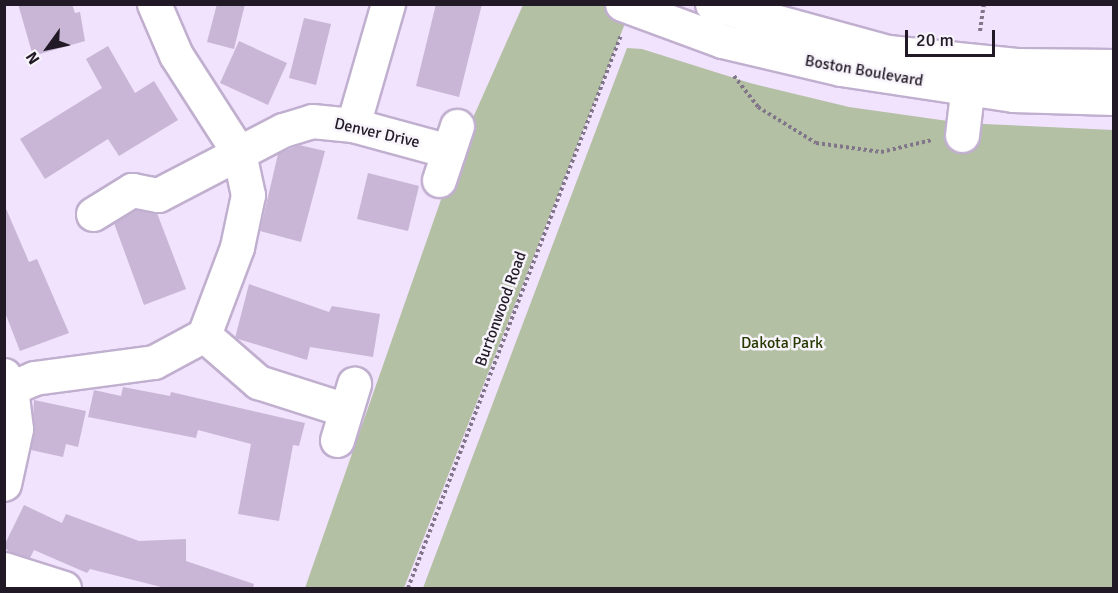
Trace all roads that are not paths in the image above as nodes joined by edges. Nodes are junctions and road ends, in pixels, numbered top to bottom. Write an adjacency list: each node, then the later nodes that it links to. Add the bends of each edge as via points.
1 (154, 4): 10 (street, via 176,55)
2 (388, 4): 8 (street)
3 (622, 4): 6 (street, Boston Boulevard, via 764,53)
4 (712, 4): 6 (street, Boston Boulevard, via 888,52)
5 (1113, 66): 6 (street, Boston Boulevard)
6 (969, 88): 7 (street, Boston Boulevard)
7 (1113, 98)
8 (352, 125): 9 (street, Denver Drive); 10 (street, Denver Drive, via 312,121)
9 (448, 152)
10 (238, 153): 11 (street, Denver Drive, via 158,195 132,189); 12 (street, via 248,195 237,247)
11 (93, 214)
12 (204, 334): 13 (street, via 154,362); 14 (street, via 258,382)
13 (8, 381): 15 (street, via 16,429)
14 (346, 411)
15 (4, 484)
16 (4, 569): 17 (street)
17 (64, 588)

